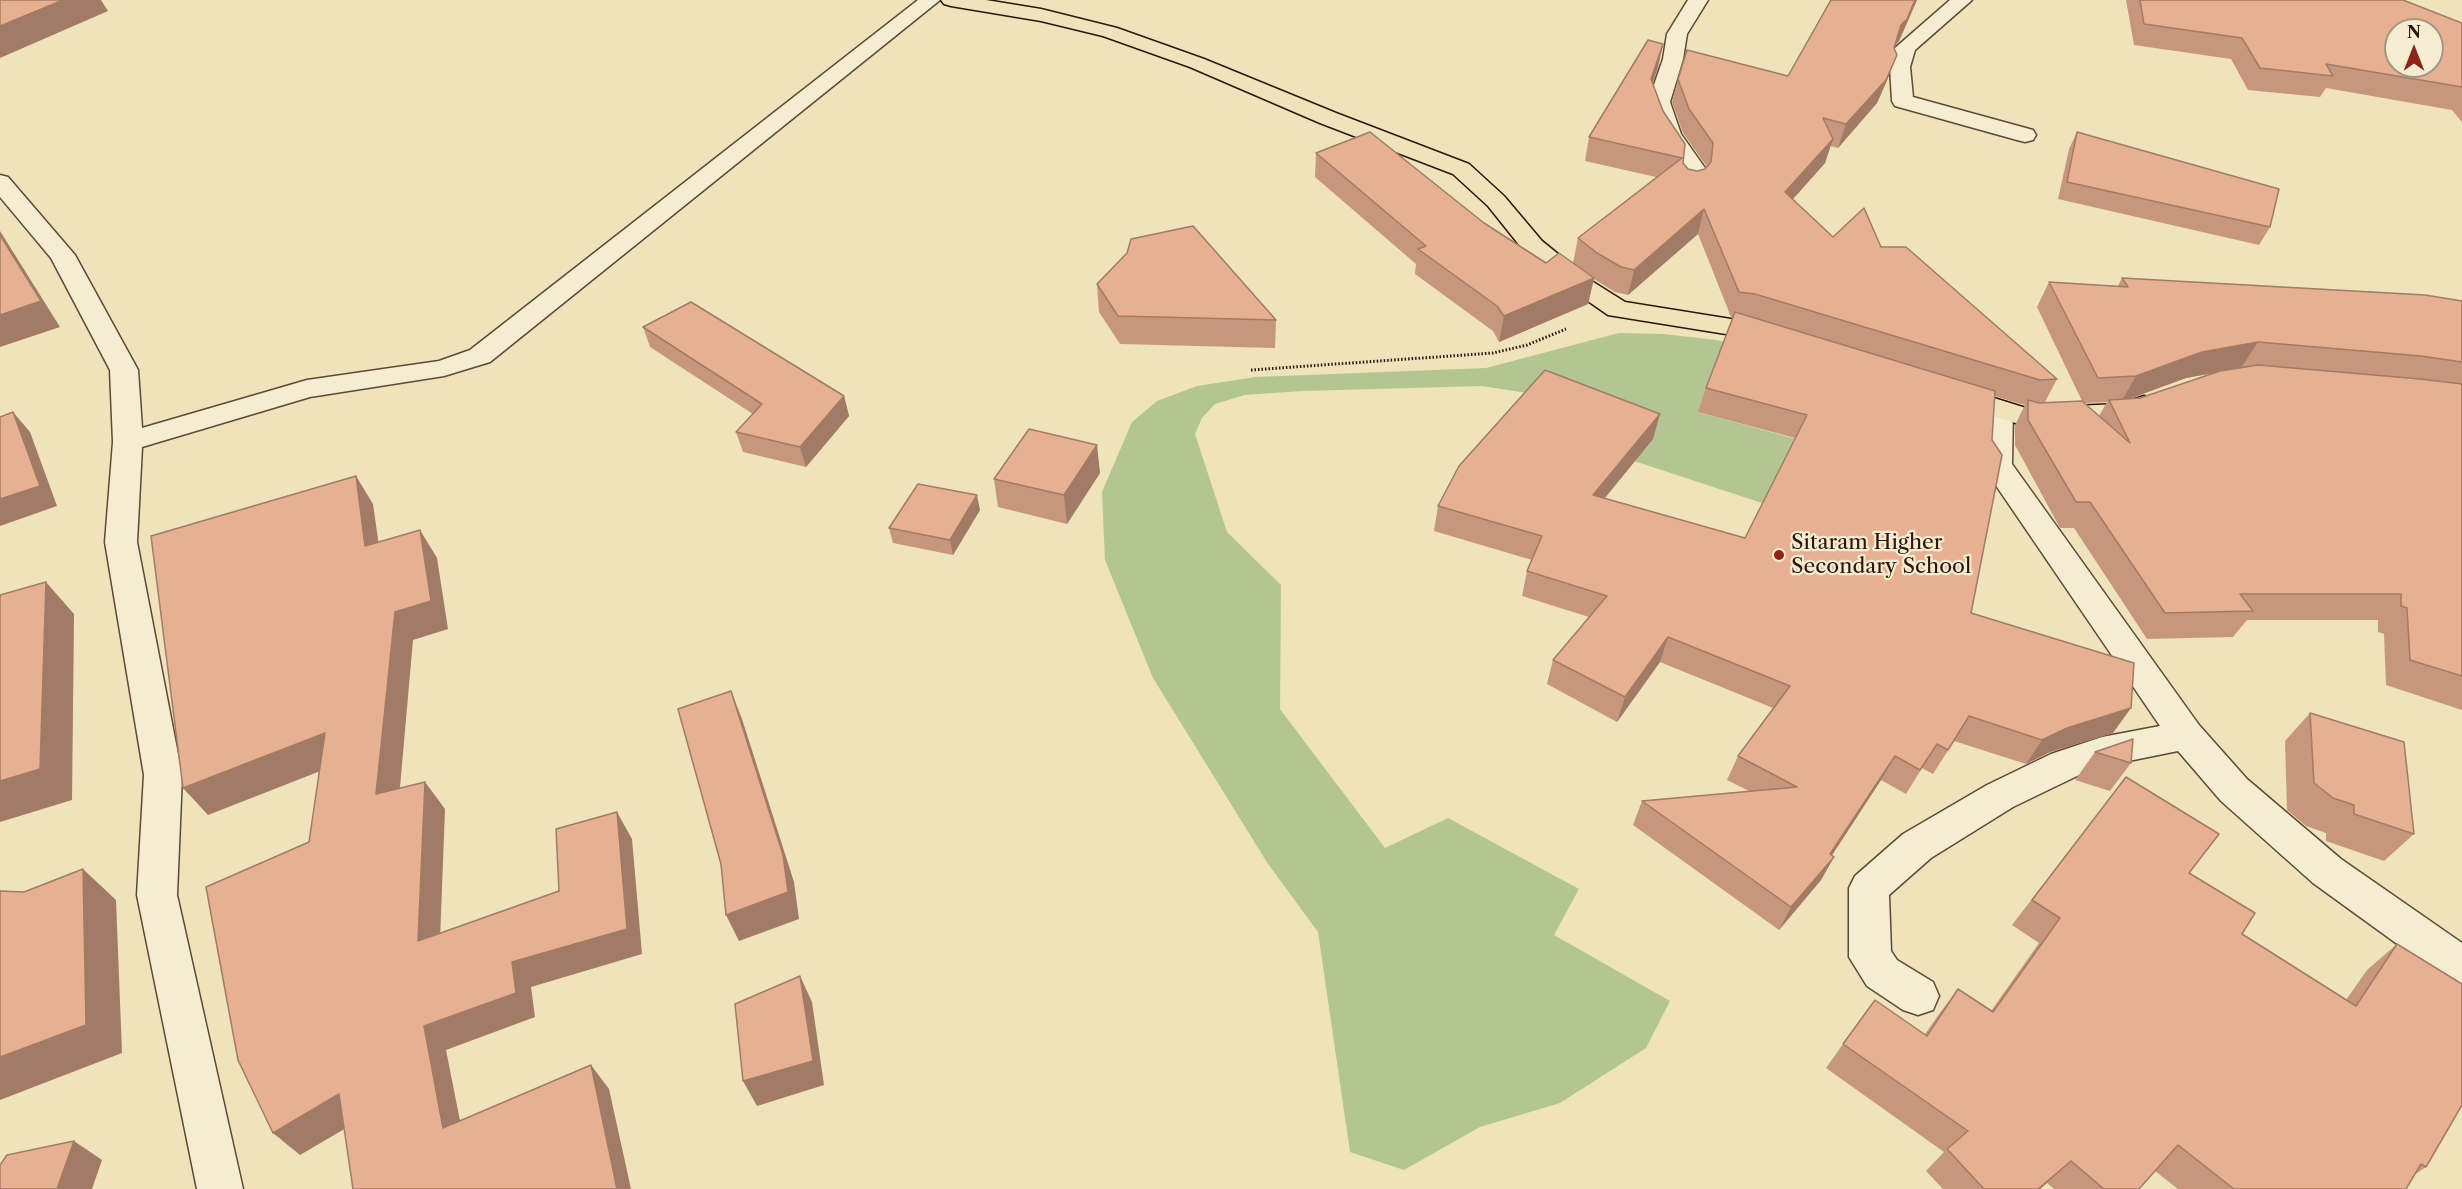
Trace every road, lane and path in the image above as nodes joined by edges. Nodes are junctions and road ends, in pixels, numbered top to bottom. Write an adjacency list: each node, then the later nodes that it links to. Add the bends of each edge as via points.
1 (930, 0): 14 (street, via 480,356 444,368 307,388)
2 (951, 0): 8 (main road, via 1041,15 1110,32 1461,169 1496,201 1533,246)
3 (1698, 0): 7 (street, via 1677,34 1659,102 1670,134 1692,168)
4 (1962, 0): 5 (street, via 1905,48 1900,67 1903,101)
5 (2025, 135)
6 (0, 182): 14 (street, via 62,255 124,370)
7 (1690, 186)
8 (1617, 309): 9 (main road, via 1737,328); 10 (path, via 1527,345 1493,353)
9 (1797, 348)
10 (1251, 370)
11 (1931, 388): 13 (main road)
12 (2166, 397): 13 (main road, via 2124,412 2025,417)
13 (1999, 409): 15 (street, via 1997,465)
14 (128, 442): 18 (street, via 121,542 163,775 157,895)
15 (2186, 735): 16 (street, via 2234,790 2327,872); 17 (street, via 2102,752 2064,765 2000,796 1917,846 1869,888 1870,957 1882,973)
16 (2462, 967)
17 (1918, 996)
18 (220, 1189)

